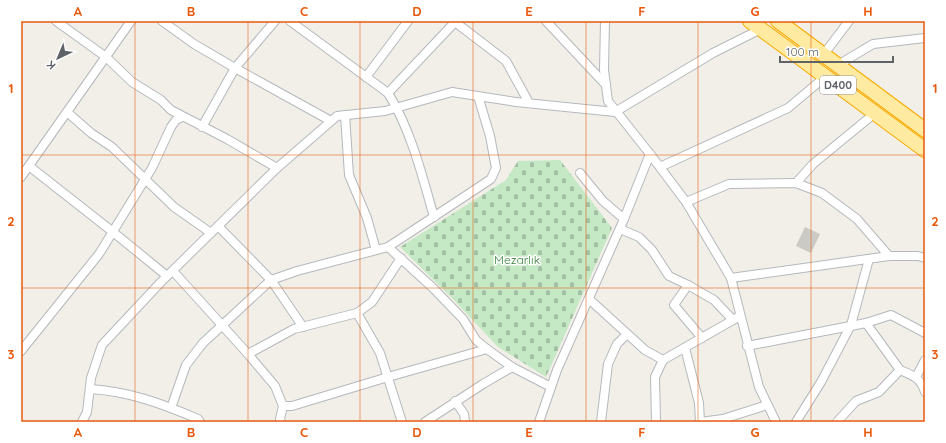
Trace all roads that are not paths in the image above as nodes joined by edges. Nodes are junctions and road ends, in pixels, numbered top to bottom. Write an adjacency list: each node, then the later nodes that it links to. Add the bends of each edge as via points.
1 (56, 21): 15 (street)
2 (131, 21): 15 (street)
3 (162, 21): 17 (street, via 194,44)
4 (275, 21): 17 (street)
5 (290, 21): 19 (street)
6 (408, 21): 19 (street)
7 (456, 21): 21 (street); 23 (street, via 506,61)
8 (546, 21): 20 (street)
9 (605, 21): 20 (street)
10 (779, 21): 14 (highway, D400)
11 (849, 21): 14 (street)
12 (756, 25): 18 (highway, D400); 26 (street)
13 (925, 38): 16 (street, via 873,44)
14 (824, 54): 16 (highway, D400)
15 (106, 57): 25 (street); 29 (street, via 132,82)
16 (838, 65): 32 (highway, D400)
17 (235, 68): 30 (street); 31 (street)
18 (826, 76): 27 (highway, D400); 36 (street, via 788,108)
19 (366, 77): 21 (street)
20 (606, 85): 26 (street, via 608,101)
21 (388, 93): 24 (street)
22 (478, 96): 23 (street); 24 (street, via 452,92); 43 (street, via 496,168 491,179)
23 (529, 103): 26 (street)
24 (397, 107): 28 (street, via 385,111); 43 (street, via 415,152)
25 (67, 112): 35 (street); 40 (street)
26 (615, 112): 34 (street)
27 (875, 113): 33 (highway, D400); 41 (street, via 813,164)
28 (345, 115): 30 (street, via 337,116); 50 (street, via 349,175 367,218)
29 (182, 117): 31 (street); 40 (street, via 171,127)
30 (330, 121): 37 (street)
31 (202, 126): 37 (street)
32 (925, 130)
33 (925, 150)
34 (650, 154): 36 (street); 44 (street)
35 (29, 166): 39 (street); 47 (street)
36 (660, 167): 42 (street)
37 (277, 168): 45 (street)
38 (580, 173): 44 (street, via 603,201)
39 (21, 177)
40 (146, 178): 47 (street); 48 (street, via 174,206)
41 (796, 183): 42 (street, via 729,184); 51 (street, via 822,193 857,219)
42 (686, 202): 56 (street)
43 (434, 217): 49 (street)
44 (624, 220): 46 (street)
45 (218, 226): 48 (street); 57 (street)
46 (620, 229): 58 (street, via 639,237 652,250 669,276); 59 (street)
47 (113, 232): 55 (street); 72 (street, via 99,254)
48 (211, 234): 55 (street)
49 (388, 247): 50 (street); 52 (street)
50 (376, 250): 57 (street)
51 (889, 256): 53 (street); 54 (street)
52 (401, 258): 60 (street, via 372,302); 71 (street, via 463,319 476,340)
53 (925, 258)
54 (869, 259): 56 (street); 64 (street)
55 (170, 274): 63 (street); 81 (street, via 102,345)
56 (731, 278): 61 (street)
57 (271, 280): 63 (street); 65 (street)
58 (688, 285): 61 (street, via 714,300); 68 (street, via 674,305)
59 (589, 299): 67 (street); 80 (street)
60 (357, 313): 65 (street); 78 (street, via 380,352)
61 (736, 318): 68 (street); 69 (street)
62 (866, 323): 64 (street); 66 (street, via 891,315); 77 (street)
63 (222, 325): 73 (street); 86 (street, via 203,343 186,365)
64 (851, 325): 69 (street); 98 (street, via 821,382)
65 (303, 327): 73 (street)
66 (925, 333)
67 (627, 334): 74 (street, via 645,350); 94 (street, via 617,344 608,364)
68 (702, 338): 70 (street)
69 (748, 346): 84 (street, via 759,387)
70 (685, 348): 74 (street); 96 (street, via 699,404)
71 (487, 349): 76 (street); 78 (street)
72 (21, 351)
73 (248, 354): 85 (street, via 275,386)
74 (663, 360): 95 (street, via 655,377)
75 (925, 360): 79 (street)
76 (512, 367): 80 (street); 83 (street)
77 (900, 370): 79 (street); 99 (street, via 879,392 856,400)
78 (388, 377): 85 (street, via 292,406); 90 (street)
79 (916, 377): 82 (street)
80 (551, 387): 93 (street)
81 (90, 389): 86 (street, via 108,390); 87 (street, via 87,412)
82 (925, 392)
83 (455, 401): 91 (street); 92 (street, via 464,414)
84 (767, 405): 96 (street, via 723,419); 97 (street)
85 (283, 406): 89 (street)
86 (171, 408): 88 (street)
87 (82, 422)
88 (200, 422)
89 (281, 422)
90 (402, 422)
91 (424, 422)
92 (465, 422)
93 (539, 422)
94 (601, 422)
95 (656, 422)
96 (700, 422)
97 (776, 422)
98 (796, 422)
99 (837, 422)

